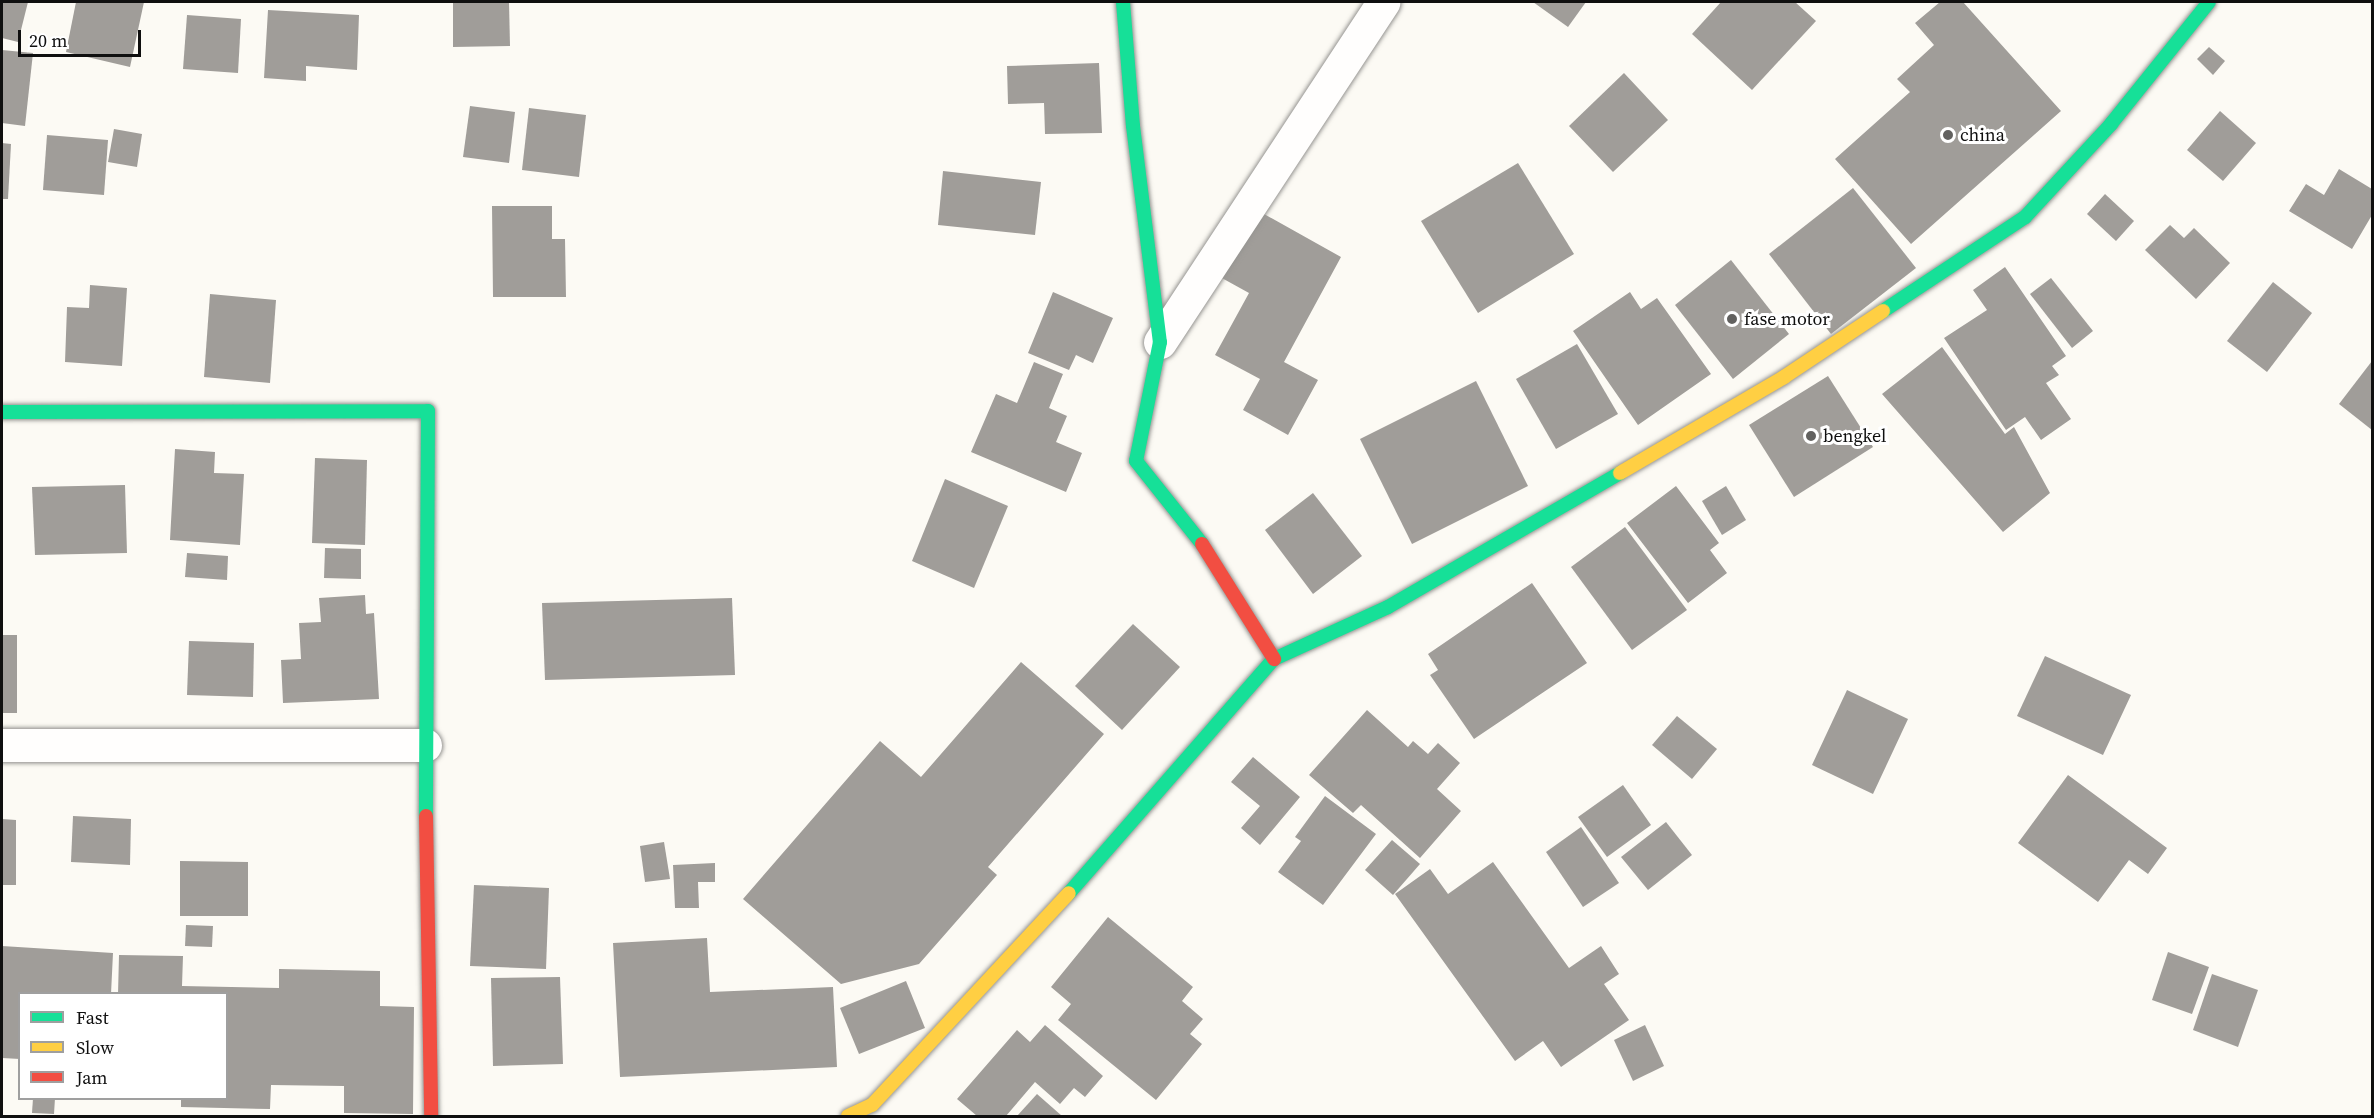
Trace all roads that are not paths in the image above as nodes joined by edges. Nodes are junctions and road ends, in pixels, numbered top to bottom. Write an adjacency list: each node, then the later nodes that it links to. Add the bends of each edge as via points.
1 (1123, 2): 4 (street, via 1133,126)
2 (1383, 2): 4 (street)
3 (2209, 2): 6 (street, via 2111,124 2025,217 1784,377 1388,608)
4 (1160, 342): 6 (street, via 1136,461 1215,560)
5 (2, 412): 8 (street, via 428,411)
6 (1274, 659): 10 (street, via 1112,849 872,1105)
7 (2, 745): 8 (street)
8 (425, 745): 9 (street)
9 (431, 1116)
10 (848, 1116)

